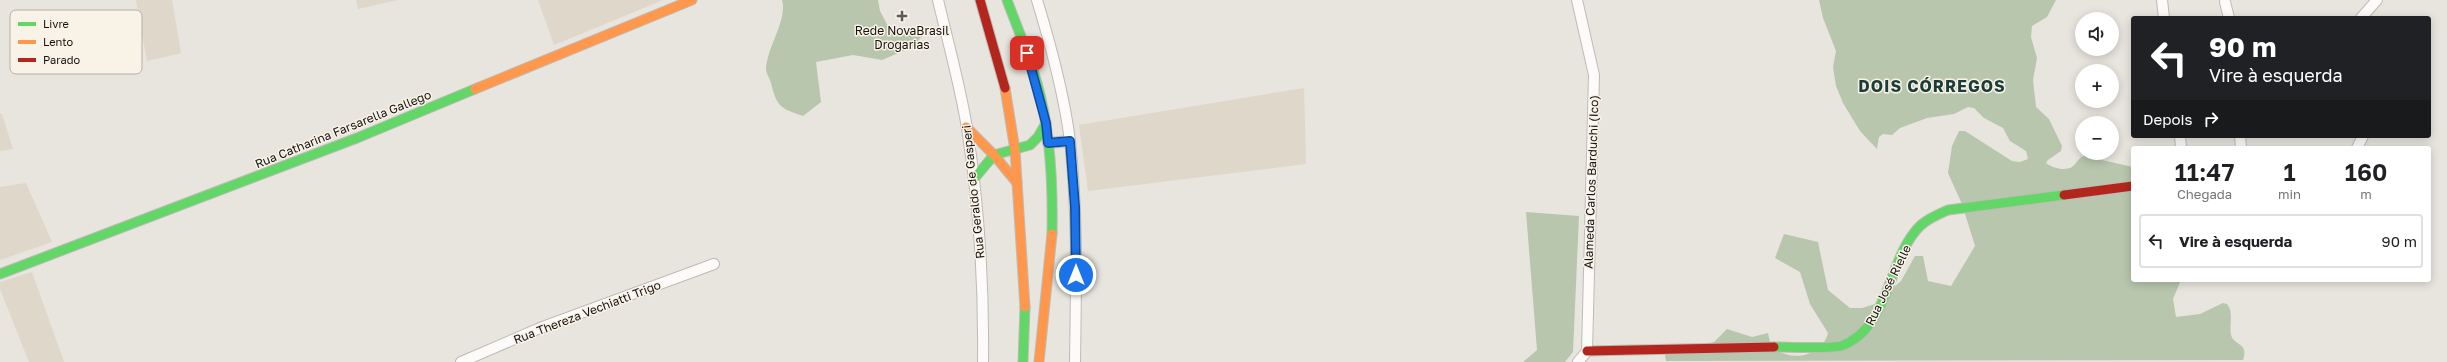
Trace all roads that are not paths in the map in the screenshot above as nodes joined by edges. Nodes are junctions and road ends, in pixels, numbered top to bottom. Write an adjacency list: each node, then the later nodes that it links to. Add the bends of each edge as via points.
1 (692, 0): 23 (street, Rua Catharina Farsarella Gallego, via 357,138)
2 (938, 0): 14 (street, Rua Geraldo de Gasperi)
3 (980, 0): 17 (street, via 1004,81)
4 (1007, 0): 13 (street, via 1037,83)
5 (1037, 0): 15 (street, via 1060,81)
6 (1577, 0): 24 (street, Alameda Carlos Barduchi (Ico), via 1594,75)
7 (2162, 0): 10 (street)
8 (2377, 0): 12 (street)
9 (2225, 2): 11 (street)
10 (2164, 16)
11 (2228, 16)
12 (2363, 16)
13 (1046, 123): 16 (street); 17 (street, via 1035,142)
14 (966, 127): 18 (street); 19 (street, Rua Geraldo de Gasperi)
15 (1070, 141): 16 (street); 29 (street, via 1075,207)
16 (1048, 143): 28 (street, via 1054,217)
17 (1015, 150): 18 (street); 20 (street)
18 (994, 155): 19 (street); 20 (street)
19 (974, 180): 26 (street, Rua Geraldo de Gasperi)
20 (1017, 183): 27 (street, via 1025,304)
21 (2131, 186): 24 (street, Rua José Rielle, via 1948,210 1936,216 1922,224 1911,237 1874,318 1864,332 1853,341 1840,346)
22 (714, 264): 25 (street, Rua Thereza Vechiatti Trigo, via 540,328)
23 (0, 274)
24 (1587, 351): 30 (street)
25 (461, 362)
26 (983, 362)
27 (1023, 362)
28 (1039, 362)
29 (1075, 362)
30 (1578, 362)

